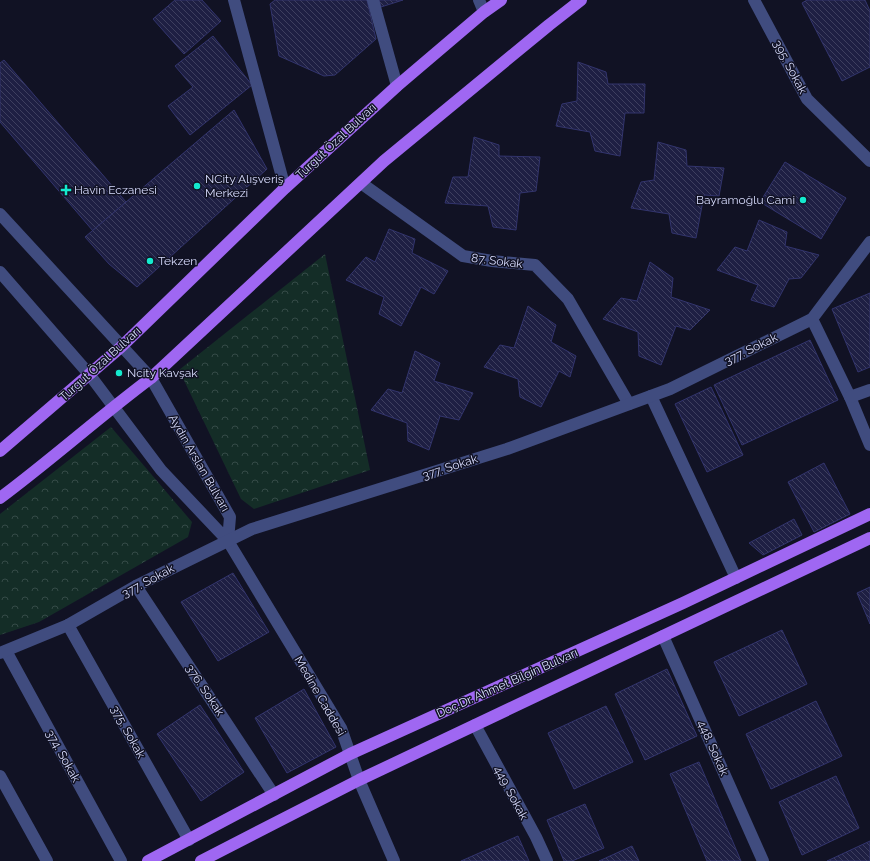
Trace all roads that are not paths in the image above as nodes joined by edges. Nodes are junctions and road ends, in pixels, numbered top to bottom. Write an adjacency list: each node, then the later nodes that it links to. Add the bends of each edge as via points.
1 (234, 0): 11 (street)
2 (373, 0): 8 (street)
3 (479, 0): 7 (street)
4 (501, 0): 7 (main road, Turgut Özal Bulvarı)
5 (581, 0): 10 (main road)
6 (758, 1): 9 (street, 395. Sokak, via 807,99)
7 (484, 12): 8 (main road, Turgut Özal Bulvarı)
8 (397, 86): 11 (main road, Turgut Özal Bulvarı)
9 (870, 161)
10 (360, 183): 18 (main road); 22 (street, 87. Sokak, via 463,256 535,265 568,299)
11 (285, 188): 16 (main road, Turgut Özal Bulvarı)
12 (0, 214): 16 (street, Aydın Arslan Bulvarı)
13 (870, 242): 15 (street, 377. Sokak)
14 (0, 272): 17 (street, Aydın Arslan Bulvarı)
15 (812, 318): 20 (street, 377. Sokak); 21 (street)
16 (121, 347): 17 (main road, Turgut Özal Bulvarı); 18 (street, Aydın Arslan Bulvarı)
17 (89, 374): 23 (street, Aydın Arslan Bulvarı); 25 (main road, Turgut Özal Bulvarı)
18 (151, 378): 23 (main road); 29 (street, Aydın Arslan Bulvarı, via 230,517)
19 (870, 390): 21 (street)
20 (651, 396): 22 (street, 377. Sokak); 30 (street)
21 (850, 397): 24 (street)
22 (629, 404): 29 (street, 377. Sokak, via 507,449 252,529)
23 (114, 406): 26 (main road, via 28,478); 29 (street, Aydın Arslan Bulvarı, via 161,470)
24 (870, 445)
25 (0, 451)
26 (0, 498)
27 (870, 514): 30 (main road, Doç.Dr. Ahmet Bilgin Bulvarı)
28 (870, 538): 33 (main road, Doç.Dr. Ahmet Bilgin Bulvarı)
29 (228, 541): 31 (street, 377. Sokak); 36 (street, Medine Caddesi, via 340,728)
30 (736, 578): 36 (main road, Doç.Dr. Ahmet Bilgin Bulvarı)
31 (136, 586): 32 (street, 377. Sokak); 39 (street, 376. Sokak)
32 (68, 625): 34 (street, 377. Sokak); 40 (street, 375. Sokak)
33 (663, 636): 35 (main road, Doç.Dr. Ahmet Bilgin Bulvarı); 47 (street, 448. Sokak)
34 (3, 652): 42 (street, 374. Sokak)
35 (475, 725): 38 (main road, Doç.Dr. Ahmet Bilgin Bulvarı); 46 (street, 449. Sokak)
36 (350, 754): 38 (street, Medine Caddesi); 39 (main road, Doç.Dr. Ahmet Bilgin Bulvarı)
37 (0, 776): 41 (street)
38 (359, 780): 44 (main road, Doç.Dr. Ahmet Bilgin Bulvarı); 45 (street, Medine Caddesi)
39 (274, 795): 40 (main road, Doç.Dr. Ahmet Bilgin Bulvarı)
40 (189, 840): 43 (main road, Doç.Dr. Ahmet Bilgin Bulvarı)
41 (47, 861)
42 (121, 861)
43 (148, 861)
44 (201, 861)
45 (394, 861)
46 (547, 861)
47 (762, 861)

